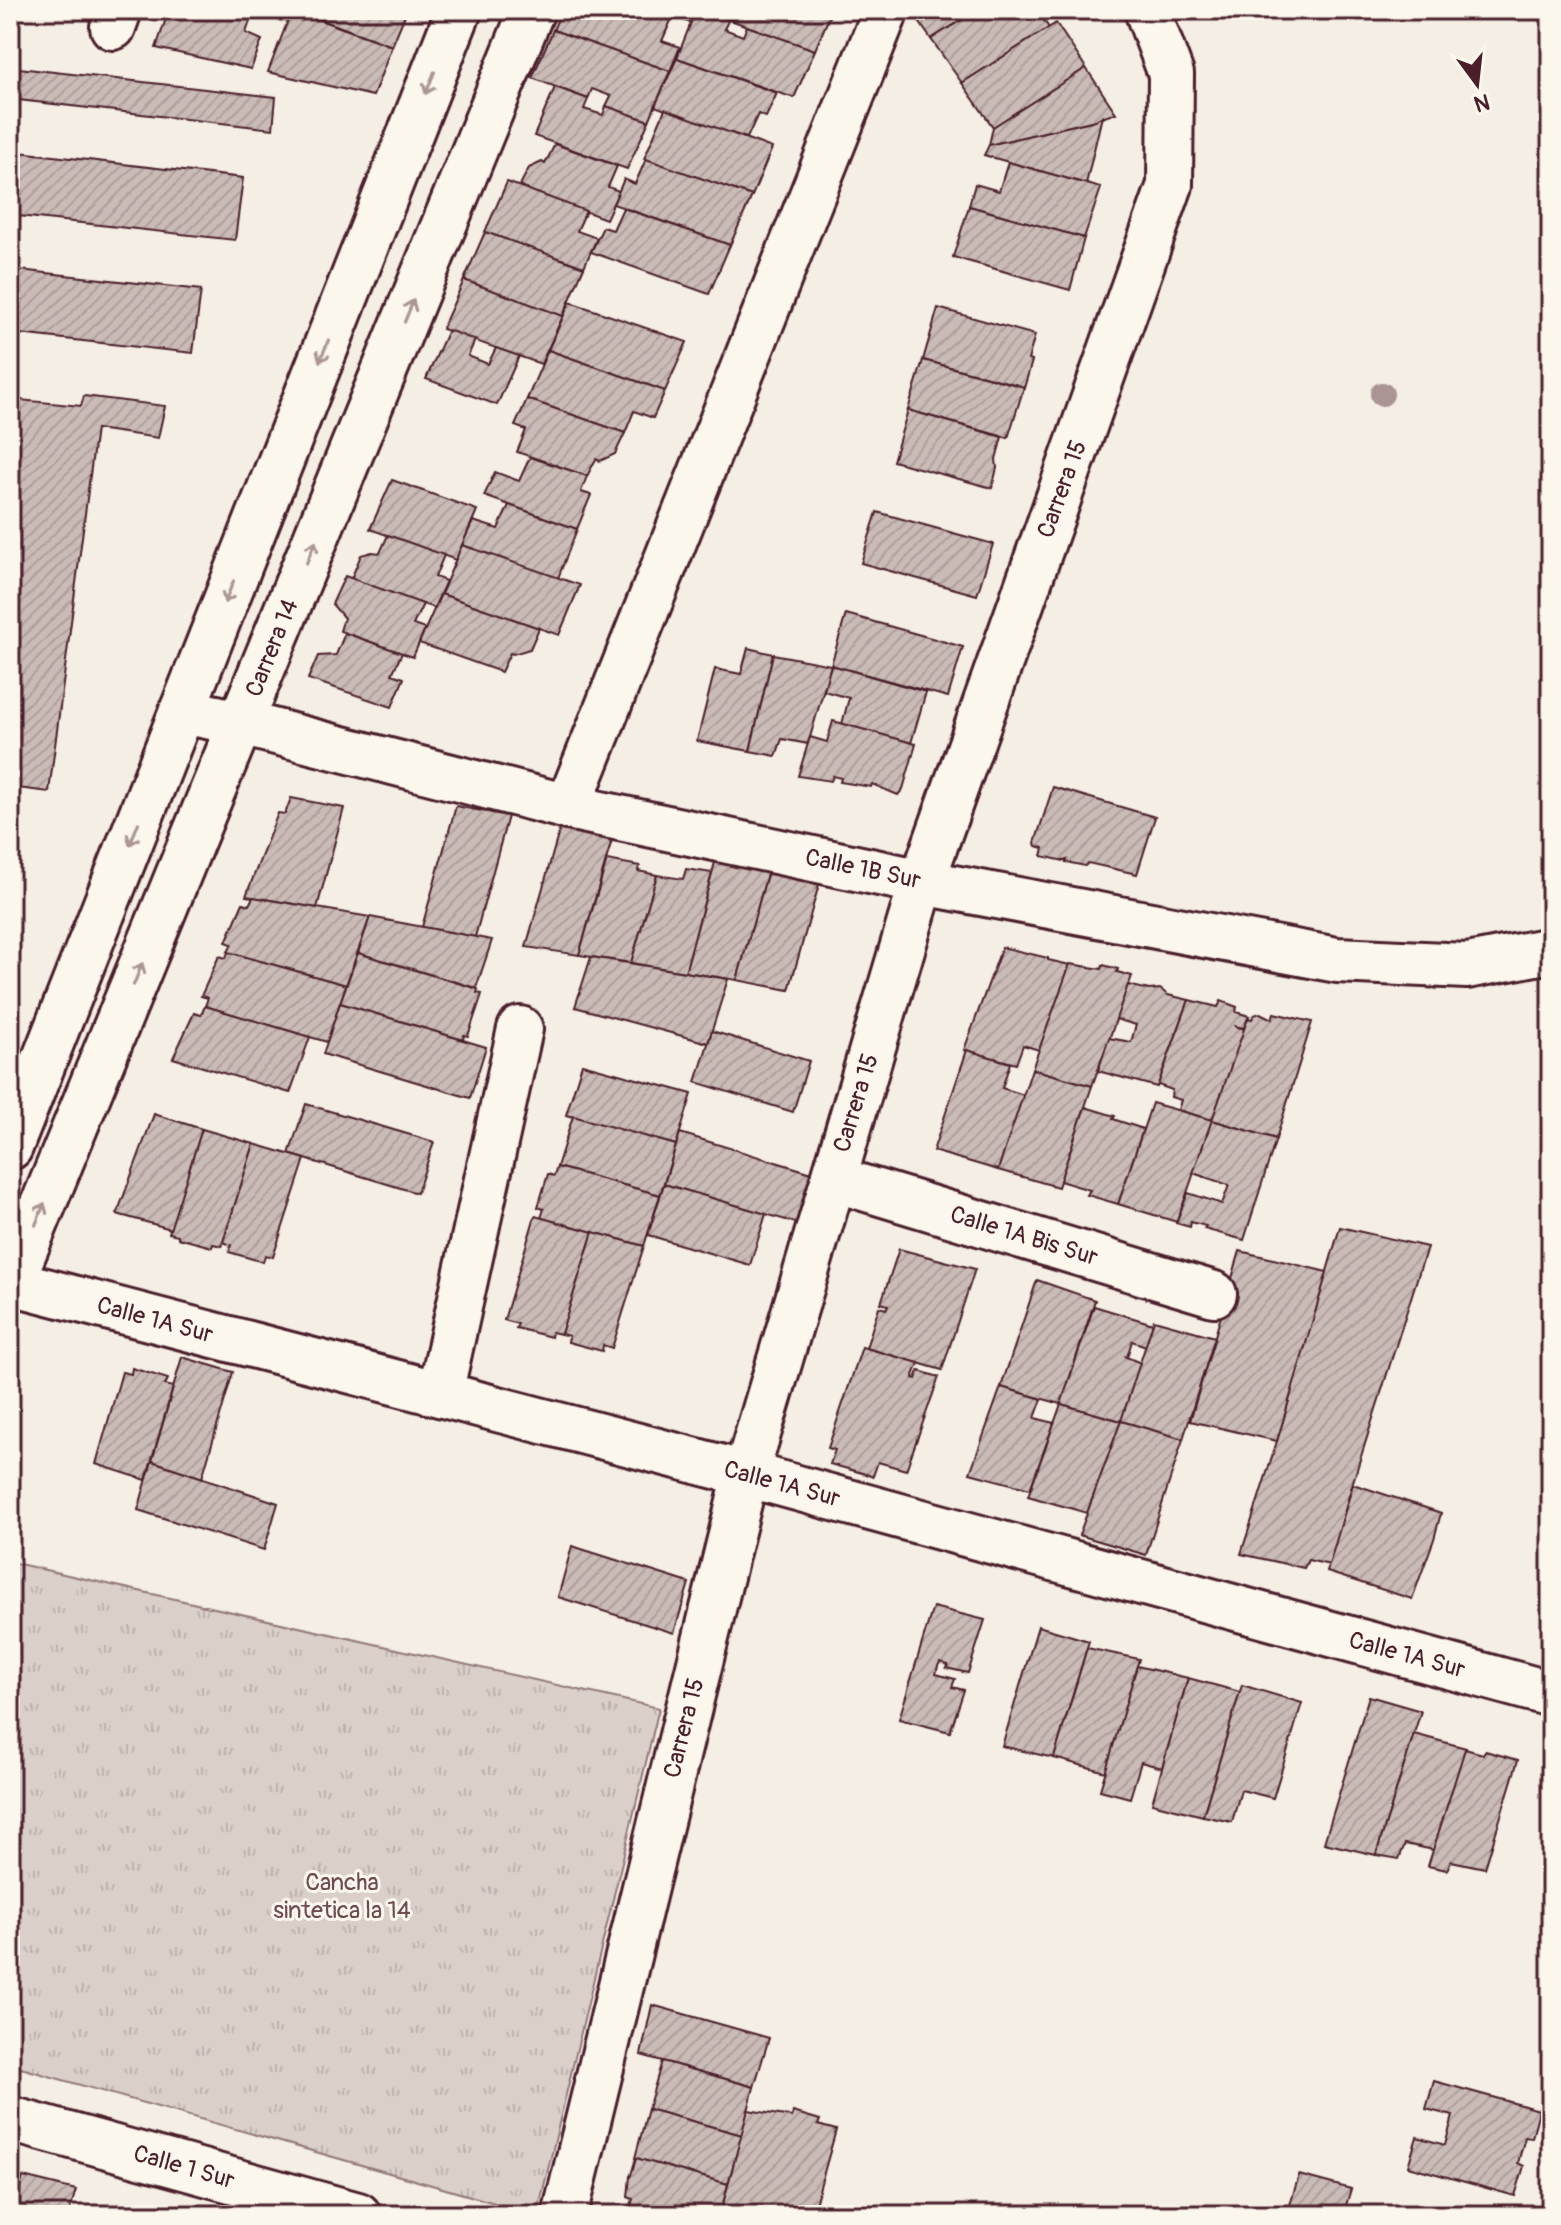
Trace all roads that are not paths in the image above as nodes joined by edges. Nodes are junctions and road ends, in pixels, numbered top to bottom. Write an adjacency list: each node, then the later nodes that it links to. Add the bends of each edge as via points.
1 (459, 10): 5 (street, one-way to 5)
2 (532, 10): 6 (street, Carrera 14, one-way to 2)
3 (1147, 10): 8 (street, Carrera 15, via 1171,74 1170,185)
4 (884, 15): 7 (street)
5 (182, 711): 6 (street, Calle 1B Sur); 11 (street, one-way to 11)
6 (241, 723): 7 (street, Calle 1B Sur); 13 (street, Carrera 14, one-way to 6)
7 (568, 807): 8 (street, Calle 1B Sur)
8 (922, 882): 9 (street, Calle 1B Sur, via 1337,960 1467,966); 12 (street, Carrera 15)
9 (1551, 950)
10 (520, 1029): 15 (street)
11 (10, 1147)
12 (834, 1179): 14 (street, Calle 1A Bis Sur); 16 (street, Carrera 15)
13 (11, 1284): 15 (street, Calle 1A Sur)
14 (1214, 1294)
15 (440, 1394): 16 (street, Calle 1A Sur)
16 (746, 1474): 17 (street, Calle 1A Sur); 20 (street, Carrera 15)
17 (1551, 1694)
18 (10, 2119): 19 (street, Calle 1 Sur)
19 (358, 2215)
20 (565, 2215)

